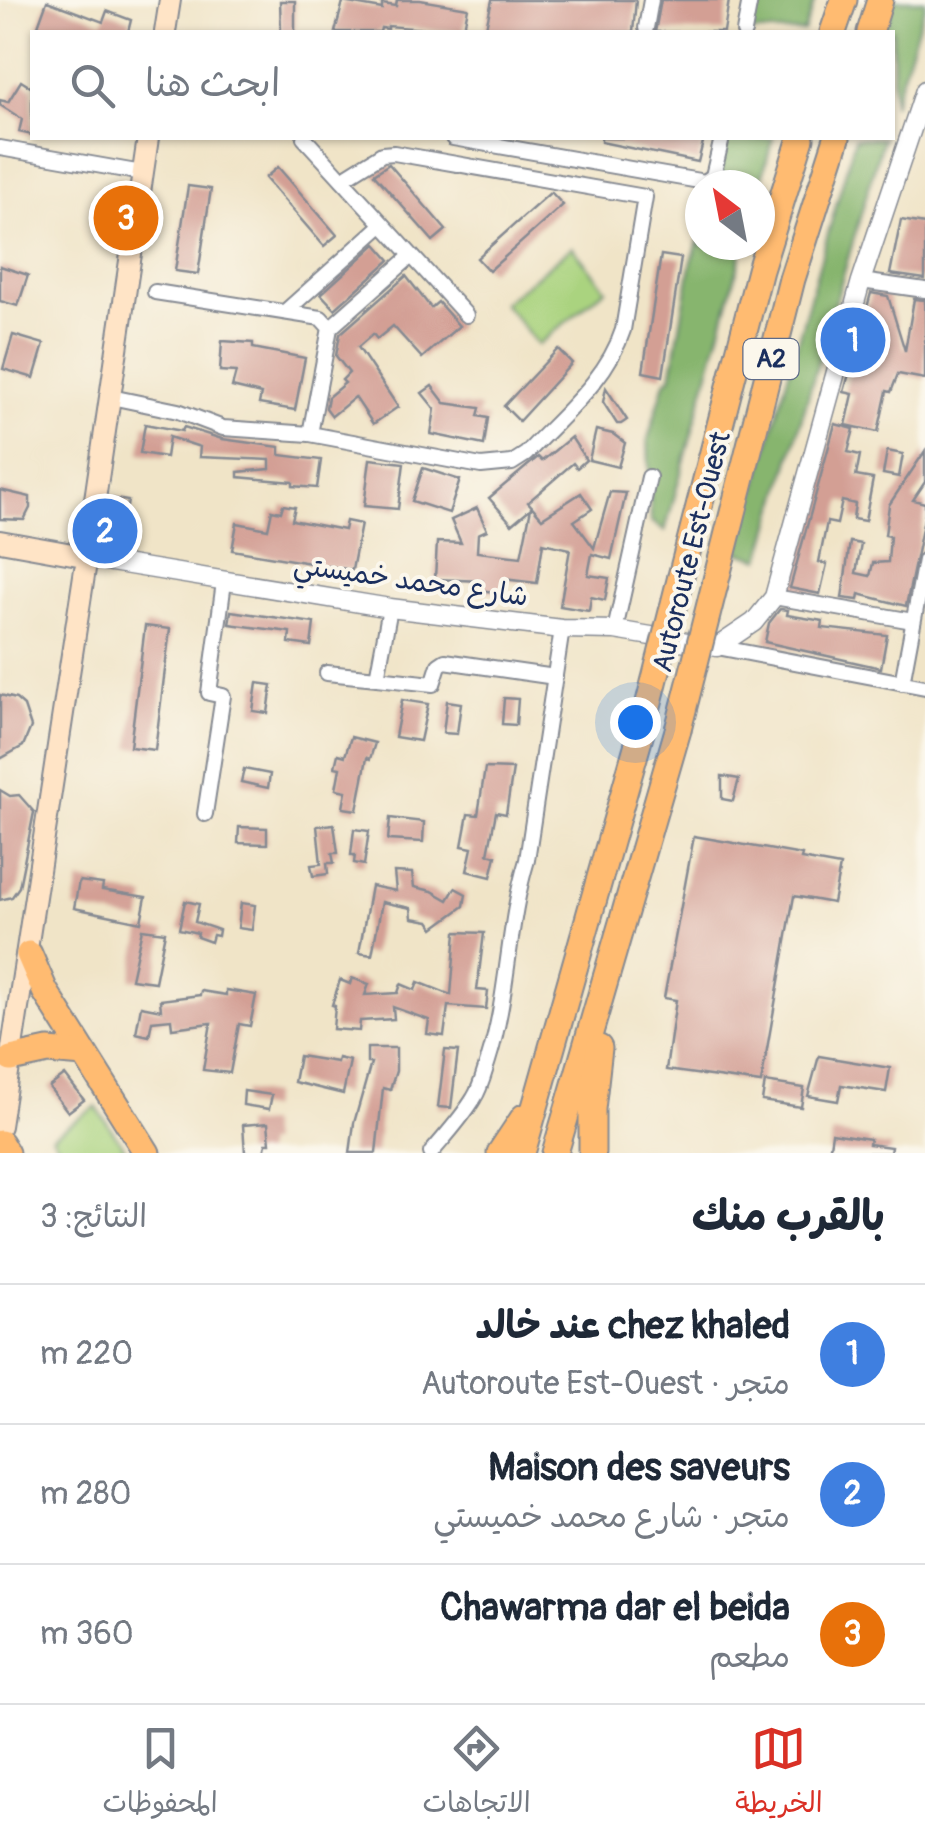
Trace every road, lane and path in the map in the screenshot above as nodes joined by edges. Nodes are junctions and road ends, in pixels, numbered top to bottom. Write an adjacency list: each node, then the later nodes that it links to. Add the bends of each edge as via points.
1 (170, 0): 7 (main road)
2 (651, 0): 6 (street)
3 (750, 0): 8 (street)
4 (844, 0): 9 (highway)
5 (880, 0): 10 (highway)
6 (646, 28)
7 (165, 30)
8 (744, 30)
9 (835, 30)
10 (871, 30)
11 (925, 90): 23 (street)
12 (148, 140): 19 (main road)
13 (306, 140): 20 (street)
14 (464, 140): 15 (street, via 705,182 713,176)
15 (722, 140)
16 (800, 140): 57 (highway, Autoroute Est-Ouest / A2, bridge, via 540,1092)
17 (835, 140): 49 (highway, Autoroute Est-Ouest / A2, bridge, via 792,279)
18 (0, 148): 19 (street)
19 (142, 173): 29 (main road)
20 (342, 179): 21 (street); 30 (street, via 394,153 644,197 616,351 526,454 512,463 481,466)
21 (382, 225): 22 (street); 26 (street)
22 (410, 256): 27 (street); 28 (street)
23 (861, 280): 24 (street); 36 (street)
24 (925, 290)
25 (155, 292): 26 (street)
26 (286, 311): 28 (street, via 321,318)
27 (466, 316)
28 (330, 328): 30 (street)
29 (111, 397): 30 (street, via 223,428); 33 (main road)
30 (310, 434)
31 (649, 477): 40 (street)
32 (0, 540): 33 (main road)
33 (88, 558): 35 (street, شارع محمد خميستي); 48 (main road)
34 (924, 566): 38 (street)
35 (224, 582): 37 (street, شارع محمد خميستي); 47 (street, via 209,693 223,696)
36 (774, 597): 38 (street); 41 (street, via 754,622)
37 (390, 608): 39 (street, شارع محمد خميستي); 44 (street)
38 (913, 621): 45 (street)
39 (562, 629): 40 (street, شارع محمد خميستي); 43 (street)
40 (615, 630): 41 (street, شارع محمد خميستي)
41 (717, 647): 45 (street)
42 (327, 672): 44 (street)
43 (556, 677): 44 (street, via 445,661 433,684); 56 (street, via 494,1042 477,1094)
44 (377, 678)
45 (902, 683): 46 (street)
46 (925, 687)
47 (205, 814)
48 (29, 954): 50 (highway); 51 (main road)
49 (605, 987): 58 (highway, Autoroute Est-Ouest / A2); 59 (highway)
50 (84, 1054): 51 (highway, via 48,1051); 55 (highway)
51 (11, 1059): 52 (main road)
52 (0, 1126)
53 (0, 1142): 54 (highway)
54 (6, 1153)
55 (147, 1153)
56 (431, 1153)
57 (505, 1153)
58 (555, 1153)
59 (592, 1153)

